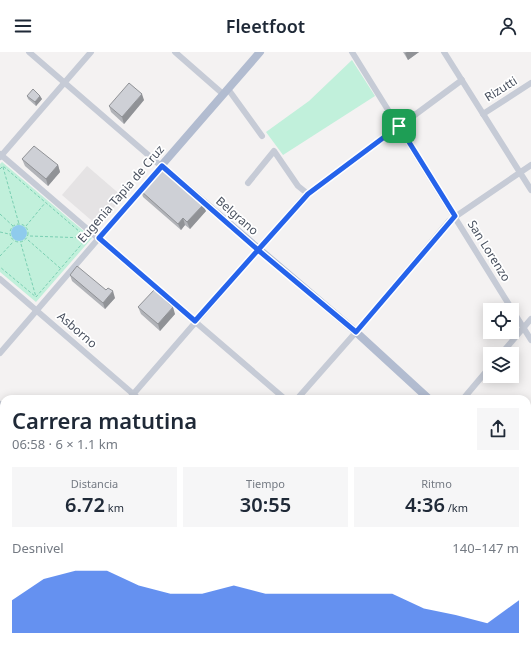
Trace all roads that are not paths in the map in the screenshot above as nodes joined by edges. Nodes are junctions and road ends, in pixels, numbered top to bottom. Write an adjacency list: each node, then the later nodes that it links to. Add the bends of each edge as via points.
1 (29, 52): 8 (street, Belgrano)
2 (91, 52): 8 (street)
3 (175, 52): 10 (street)
4 (260, 52): 10 (main road, Eugenia Tapia de Cruz)
5 (352, 52): 12 (street, San Lorenzo)
6 (444, 52): 7 (street)
7 (462, 80): 11 (street); 12 (street)
8 (64, 83): 14 (street); 16 (street, Belgrano)
9 (531, 83): 11 (street, Rizutti)
10 (225, 91): 13 (street); 16 (main road, Eugenia Tapia de Cruz)
11 (483, 114): 17 (street)
12 (399, 126): 20 (street); 21 (street, San Lorenzo)
13 (262, 136)
14 (0, 155): 22 (street)
15 (531, 165): 17 (street)
16 (162, 166): 22 (street, Eugenia Tapia de Cruz); 23 (main road, Belgrano)
17 (520, 172): 19 (street); 21 (street)
18 (248, 183): 20 (street, via 274,151 298,186)
19 (531, 190)
20 (308, 194): 23 (street)
21 (455, 216): 28 (street, San Lorenzo); 29 (street)
22 (99, 238): 25 (street, Eugenia Tapia de Cruz); 27 (street)
23 (258, 250): 27 (street); 29 (main road, Belgrano)
24 (0, 279): 25 (street, Asborno)
25 (36, 310): 32 (street, Eugenia Tapia de Cruz); 34 (street, Asborno)
26 (531, 319): 28 (street)
27 (195, 321): 35 (street); 36 (street)
28 (523, 328): 30 (street, San Lorenzo); 31 (street)
29 (356, 332): 37 (street); 38 (main road, Belgrano)
30 (531, 340)
31 (507, 347)
32 (0, 352)
33 (483, 375): 39 (street)
34 (130, 395)
35 (132, 395)
36 (281, 395)
37 (300, 395)
38 (425, 395)
39 (466, 395)

